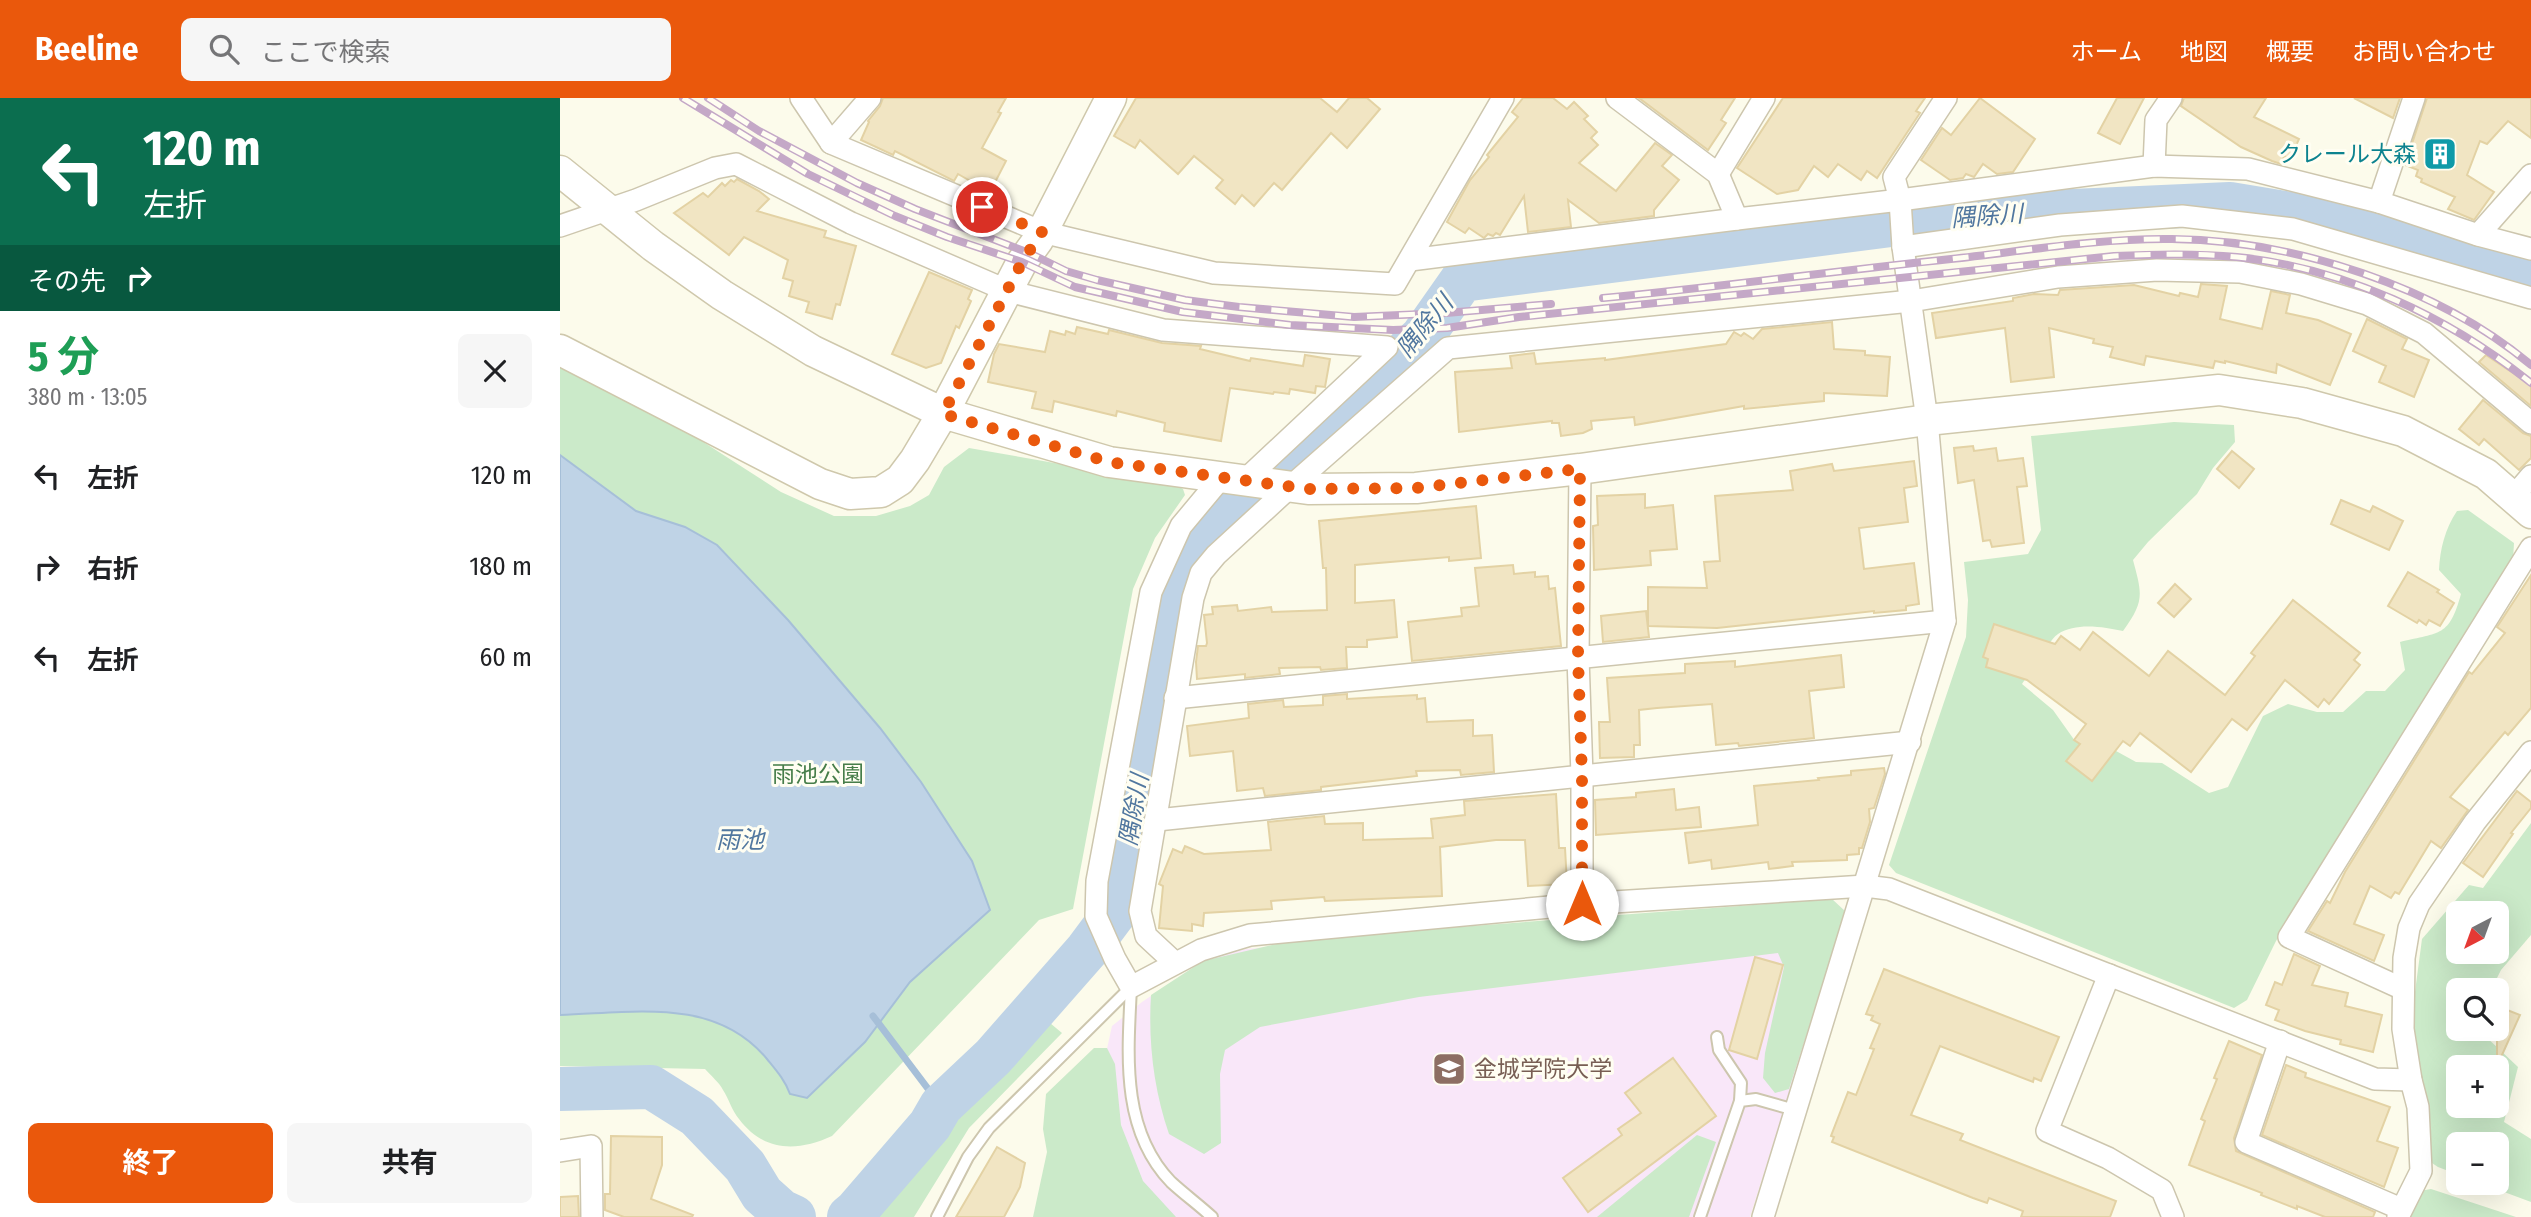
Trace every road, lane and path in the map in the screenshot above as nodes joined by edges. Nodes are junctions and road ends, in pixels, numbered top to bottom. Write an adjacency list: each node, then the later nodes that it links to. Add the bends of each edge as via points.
1 (801, 98): 10 (street)
2 (870, 98): 10 (street)
3 (1111, 98): 20 (street)
4 (1503, 98): 24 (street)
5 (1618, 98): 13 (street)
6 (1764, 98): 13 (street)
7 (1946, 98): 16 (street, via 1894,177)
8 (2171, 98): 11 (street, via 2156,120)
9 (2414, 98): 15 (street)
10 (831, 143): 20 (street)
11 (2154, 166): 15 (street, via 2248,169); 16 (street)
12 (560, 172): 17 (street)
13 (1718, 174): 18 (street)
14 (2531, 175): 21 (street)
15 (2379, 202): 21 (street)
16 (1901, 207): 18 (street); 22 (street)
17 (608, 210): 19 (street); 25 (street, via 736,164 851,223); 29 (street, via 722,295 813,351)
18 (1737, 219): 24 (street)
19 (560, 226)
20 (1042, 232): 24 (street, via 1214,273 1395,284); 25 (street)
21 (2478, 235): 23 (street)
22 (1902, 243): 26 (street, via 2182,216 2293,229); 27 (street)
23 (2531, 249)
24 (1410, 260)
25 (1008, 291): 29 (street); 33 (street, via 1163,330 1387,347)
26 (2531, 298)
27 (1911, 301): 30 (street); 31 (street, via 2058,277 2157,271 2240,272 2301,284 2367,304 2424,333); 33 (street, via 1448,348)
28 (560, 350): 29 (street, via 820,484 850,494 881,492 900,480)
29 (943, 414): 33 (street, via 1109,462)
30 (1927, 420): 32 (street); 34 (street, via 2219,390 2302,402 2403,431); 36 (street)
31 (2531, 423)
32 (1580, 469): 33 (street, via 1416,488 1308,489); 37 (street)
33 (1257, 483): 38 (street, via 1201,573); 47 (street, via 1181,526 1151,592 1097,881 1096,916)
34 (2525, 495)
35 (2531, 548): 48 (street, via 2289,937)
36 (1945, 621): 37 (street); 39 (street)
37 (1578, 657): 38 (street); 41 (street)
38 (1175, 698): 42 (street)
39 (1910, 742): 41 (street); 43 (street)
40 (2531, 752): 48 (street, via 2475,822 2419,904 2409,929)
41 (1582, 776): 42 (street); 44 (street)
42 (1157, 820): 45 (street, via 1140,911 1146,936)
43 (1865, 886): 44 (street); 46 (street, via 1889,890); 53 (street)
44 (1582, 904): 45 (street, via 1250,935)
45 (1174, 962): 47 (street)
46 (2109, 975): 50 (street); 61 (street, via 2047,1131 2108,1158 2162,1190)
47 (1131, 987): 57 (lane, via 989,1128 968,1157); 58 (lane, via 1128,1069 1140,1131 1171,1181)
48 (2403, 989): 51 (street)
49 (1717, 1037): 52 (lane, via 1719,1050 1741,1083)
50 (2280, 1041): 51 (street, via 2375,1079); 55 (street, via 2246,1142)
51 (2411, 1080): 55 (street, via 2418,1107 2421,1171)
52 (1740, 1101): 53 (lane, via 1756,1099); 59 (lane)
53 (1794, 1111): 60 (street)
54 (560, 1151): 56 (street, via 591,1146)
55 (2399, 1213)
56 (592, 1217)
57 (937, 1217)
58 (1212, 1217)
59 (1700, 1217)
60 (1763, 1217)
61 (2173, 1217)

